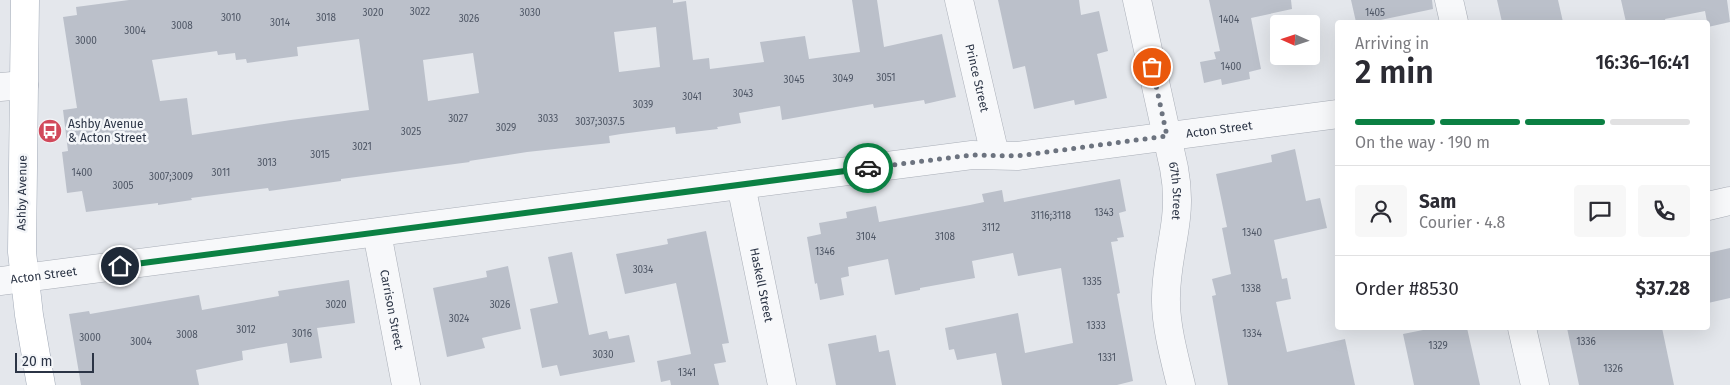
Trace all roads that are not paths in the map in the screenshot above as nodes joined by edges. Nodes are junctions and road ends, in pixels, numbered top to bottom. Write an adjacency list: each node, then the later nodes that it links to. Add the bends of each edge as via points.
1 (25, 0): 6 (main road, Ashby Avenue)
2 (959, 0): 9 (street, Prince Street)
3 (1136, 0): 8 (street, 67th Street)
4 (1449, 0): 5 (street)
5 (1454, 20)
6 (12, 86): 14 (main road, Ashby Avenue, via 22,252)
7 (1335, 114): 8 (street, Acton Street)
8 (1167, 136): 9 (street, Acton Street, via 1017,156); 19 (street, 67th Street, via 1177,194 1166,303)
9 (995, 155): 10 (street, Acton Street, via 972,155)
10 (741, 185): 13 (street, Acton Street); 18 (street, Haskell Street)
11 (1730, 201): 12 (street)
12 (1710, 206)
13 (377, 233): 14 (street, Acton Street); 17 (street, Carrison Street)
14 (12, 279): 16 (main road, Ashby Avenue, via 29,315)
15 (1522, 330): 20 (street)
16 (41, 385)
17 (406, 385)
18 (782, 385)
19 (1181, 385)
20 (1534, 385)

